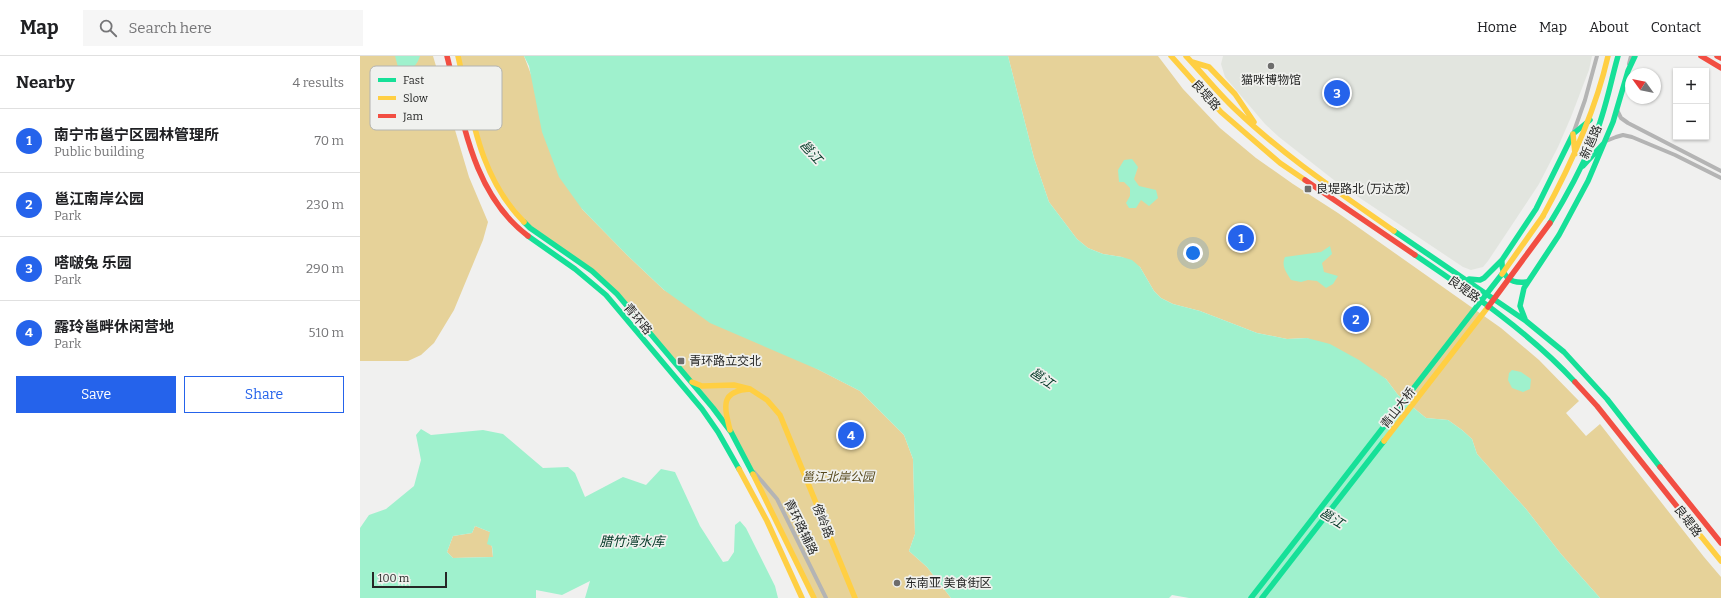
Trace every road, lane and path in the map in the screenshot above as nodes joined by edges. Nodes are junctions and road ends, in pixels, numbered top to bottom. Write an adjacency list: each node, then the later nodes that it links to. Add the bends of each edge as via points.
1 (447, 56): 14 (main road, 青环路)
2 (458, 56): 15 (main road, 青环路)
3 (1171, 56): 33 (main road, 良堤路, via 1220,112 1255,143 1285,167)
4 (1186, 56): 13 (main road, 良堤路)
5 (1597, 56): 23 (street)
6 (1618, 56): 27 (main road, 新邕路, via 1600,122)
7 (1631, 56): 16 (street)
8 (1635, 56): 16 (main road)
9 (1701, 56): 17 (main road)
10 (1717, 56): 12 (main road)
11 (1607, 58): 19 (main road, 新邕路, via 1603,81)
12 (1721, 58)
13 (1191, 62): 20 (main road, 良堤路, via 1236,110); 20 (main road, via 1209,67 1235,94)
14 (450, 66)
15 (460, 66)
16 (1629, 66): 18 (main road)
17 (1721, 68)
18 (1617, 110): 24 (main road); 26 (street, via 1621,118 1628,123)
19 (1590, 120): 23 (main road); 25 (main road, 新邕路)
20 (1259, 129): 31 (main road, 良堤路, via 1334,189)
21 (466, 130): 43 (main road, 青环路, via 481,178 510,220 526,235 606,294 702,409 718,432 767,521)
22 (476, 130): 37 (main road, 青环路, via 483,157 494,182 509,205 536,233 608,285)
23 (1573, 134): 25 (main road); 32 (main road, via 1536,209)
24 (1606, 141): 27 (main road, via 1594,151); 28 (street, via 1616,137 1632,137); 35 (main road, via 1582,197)
25 (1574, 158): 29 (main road, 新邕路)
26 (1721, 171)
27 (1578, 172): 30 (main road, 新邕路)
28 (1721, 178)
29 (1543, 216): 47 (main road, 青山大桥, bridge, via 1496,282)
30 (1550, 222): 48 (main road, 青山大桥, bridge, via 1503,288)
31 (1436, 258): 33 (main road); 34 (main road, 良堤路)
32 (1502, 260): 34 (main road, via 1484,278); 35 (main road, via 1502,272 1507,278 1514,283)
33 (1431, 266): 42 (main road, 良堤路, via 1507,320 1556,361 1597,406)
34 (1466, 278): 36 (main road, 良堤路)
35 (1526, 282): 36 (main road, via 1519,303)
36 (1526, 321): 41 (main road, 良堤路, via 1564,352 1606,398)
37 (689, 380): 38 (main road, via 703,387 736,385); 39 (main road, 青环路)
38 (750, 389): 39 (main road, via 736,389 726,398 724,409); 46 (main road, 傍岭路, via 767,400 780,416)
39 (730, 432): 40 (main road, 青环路)
40 (751, 468): 44 (main road, 青环路); 45 (street, 青环路辅路, via 777,499)
41 (1721, 543)
42 (1721, 562)
43 (802, 598)
44 (814, 598)
45 (826, 598)
46 (855, 598)
47 (1251, 598)
48 (1262, 598)

